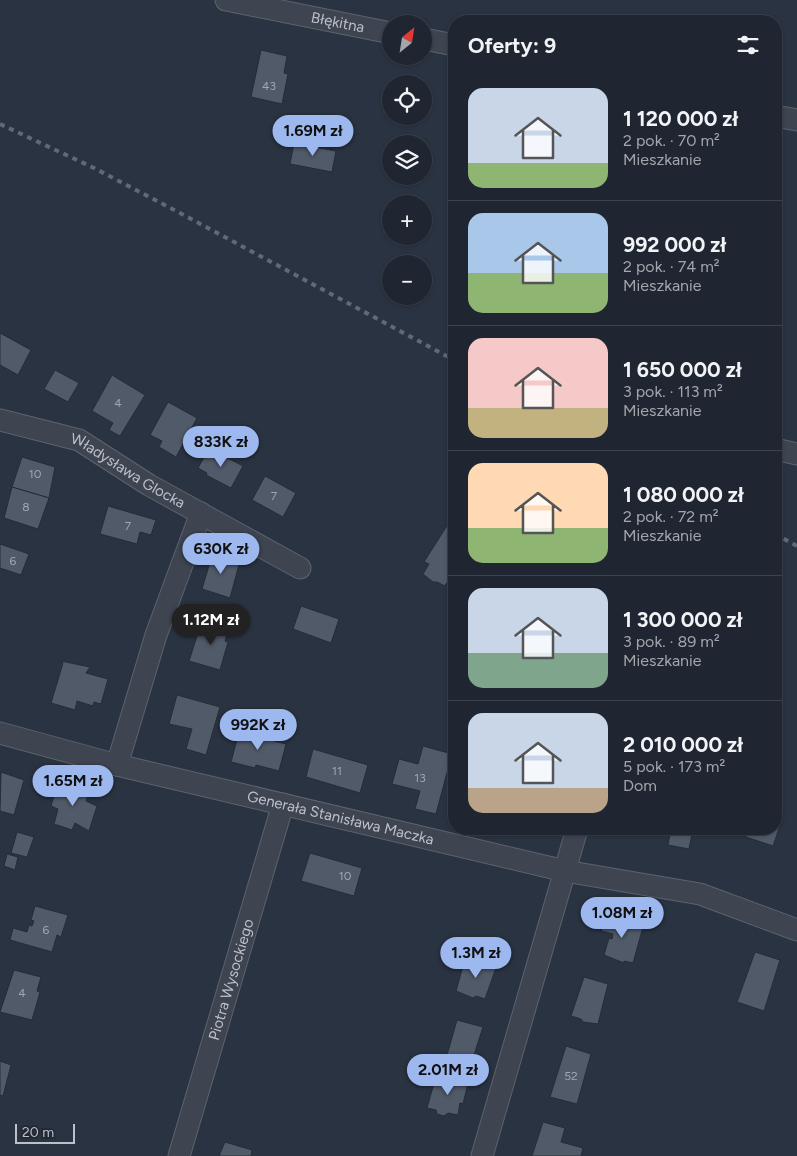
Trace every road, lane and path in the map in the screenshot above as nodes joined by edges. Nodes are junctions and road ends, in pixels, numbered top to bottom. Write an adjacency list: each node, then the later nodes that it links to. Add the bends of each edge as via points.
1 (226, 0): 2 (street, Błękitna)
2 (382, 31)
3 (432, 41): 4 (street)
4 (448, 44)
5 (782, 117): 6 (street)
6 (797, 120)
7 (0, 420): 10 (street, Władysława Glocka, via 79,440 149,485)
8 (782, 451): 9 (street)
9 (797, 454)
10 (201, 513): 11 (street, Władysława Glocka); 13 (street, via 156,635)
11 (300, 568)
12 (0, 733): 13 (street, Generała Stanisława Maczka)
13 (117, 765): 14 (street, Generała Stanisława Maczka)
14 (283, 804): 16 (street, Generała Stanisława Maczka); 18 (street, Piotra Wysockiego)
15 (575, 835): 16 (street)
16 (565, 871): 17 (street, Generała Stanisława Maczka, via 700,894); 19 (street)
17 (797, 930)
18 (179, 1156)
19 (482, 1156)

